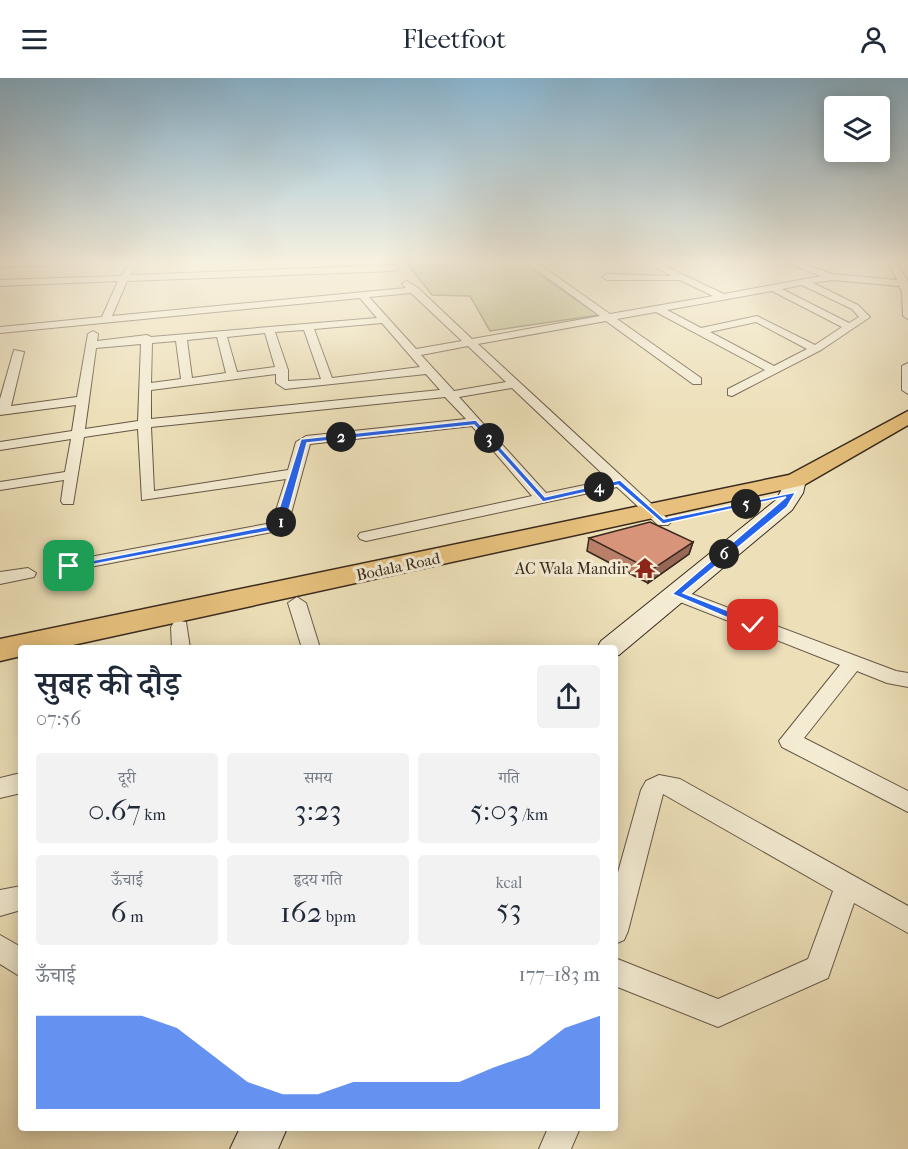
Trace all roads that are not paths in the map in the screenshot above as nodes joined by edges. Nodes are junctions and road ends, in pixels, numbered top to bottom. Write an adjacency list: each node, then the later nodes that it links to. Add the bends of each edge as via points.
1 (105, 312): 11 (street)
2 (184, 312): 11 (street)
3 (378, 312): 12 (street)
4 (439, 312): 22 (street)
5 (598, 312): 10 (street)
6 (633, 312): 10 (street)
7 (664, 312): 18 (street)
8 (820, 312): 14 (street)
9 (862, 312): 14 (street, via 865,317)
10 (605, 317): 22 (street); 31 (street)
11 (100, 320): 15 (street); 23 (street)
12 (386, 320): 13 (street); 25 (street)
13 (308, 326): 16 (street); 33 (street)
14 (850, 327): 24 (street)
15 (25, 328): 17 (street); 40 (street, via 14,352)
16 (269, 329): 19 (street); 27 (street)
17 (0, 330)
18 (701, 331): 24 (street, via 757,319); 29 (street)
19 (221, 333): 20 (street); 30 (street)
20 (180, 336): 21 (street); 32 (street)
21 (147, 338): 23 (street); 35 (street)
22 (470, 342): 25 (street); 34 (street)
23 (91, 345): 39 (street)
24 (815, 349): 29 (street)
25 (413, 352): 28 (street)
26 (908, 366): 36 (street)
27 (282, 370): 30 (street); 33 (street, via 285,385)
28 (428, 370): 33 (street); 38 (street)
29 (775, 371): 37 (street)
30 (232, 376): 32 (street)
31 (697, 381)
32 (187, 382): 35 (street)
33 (328, 382)
34 (515, 384): 38 (street); 48 (street)
35 (145, 387): 43 (street)
36 (908, 390)
37 (732, 392)
38 (449, 394): 42 (street); 43 (street)
39 (83, 400): 40 (street); 44 (street)
40 (2, 411)
41 (907, 421): 50 (main road, Bodala Road)
42 (476, 422): 46 (street, via 306,440); 51 (street)
43 (144, 424): 44 (street); 46 (street, via 147,497)
44 (78, 435): 45 (street); 47 (street)
45 (0, 446)
46 (294, 473): 55 (street, via 277,527)
47 (71, 475): 49 (street); 52 (street)
48 (620, 482): 51 (street); 53 (street)
49 (0, 486)
50 (795, 487): 53 (main road, Bodala Road); 58 (street, via 784,505)
51 (543, 499): 54 (street)
52 (68, 501)
53 (657, 517): 59 (main road, Bodala Road); 61 (main road, Bodala Road)
54 (366, 536)
55 (69, 566)
56 (28, 573): 57 (street)
57 (0, 578)
58 (676, 594): 64 (street); 68 (street)
59 (297, 603): 60 (main road, Bodala Road); 63 (street)
60 (181, 637): 62 (main road, Bodala Road)
61 (25, 645)
62 (108, 645)
63 (310, 645)
64 (614, 645)
65 (18, 646): 66 (main road, Bodala Road)
66 (0, 650)
67 (18, 662): 69 (main road)
68 (853, 662): 70 (street); 73 (street, via 790,741)
69 (0, 666)
70 (908, 680)
71 (18, 784): 72 (street)
72 (0, 788)
73 (908, 802)
74 (848, 884): 77 (street, via 672,786 656,785); 78 (street); 81 (street, via 818,968 718,1013)
75 (18, 899): 76 (street)
76 (0, 903)
77 (618, 919)
78 (908, 920)
79 (0, 948): 80 (street)
80 (18, 961)
81 (618, 973)
82 (563, 1131): 83 (street)
83 (555, 1149)

